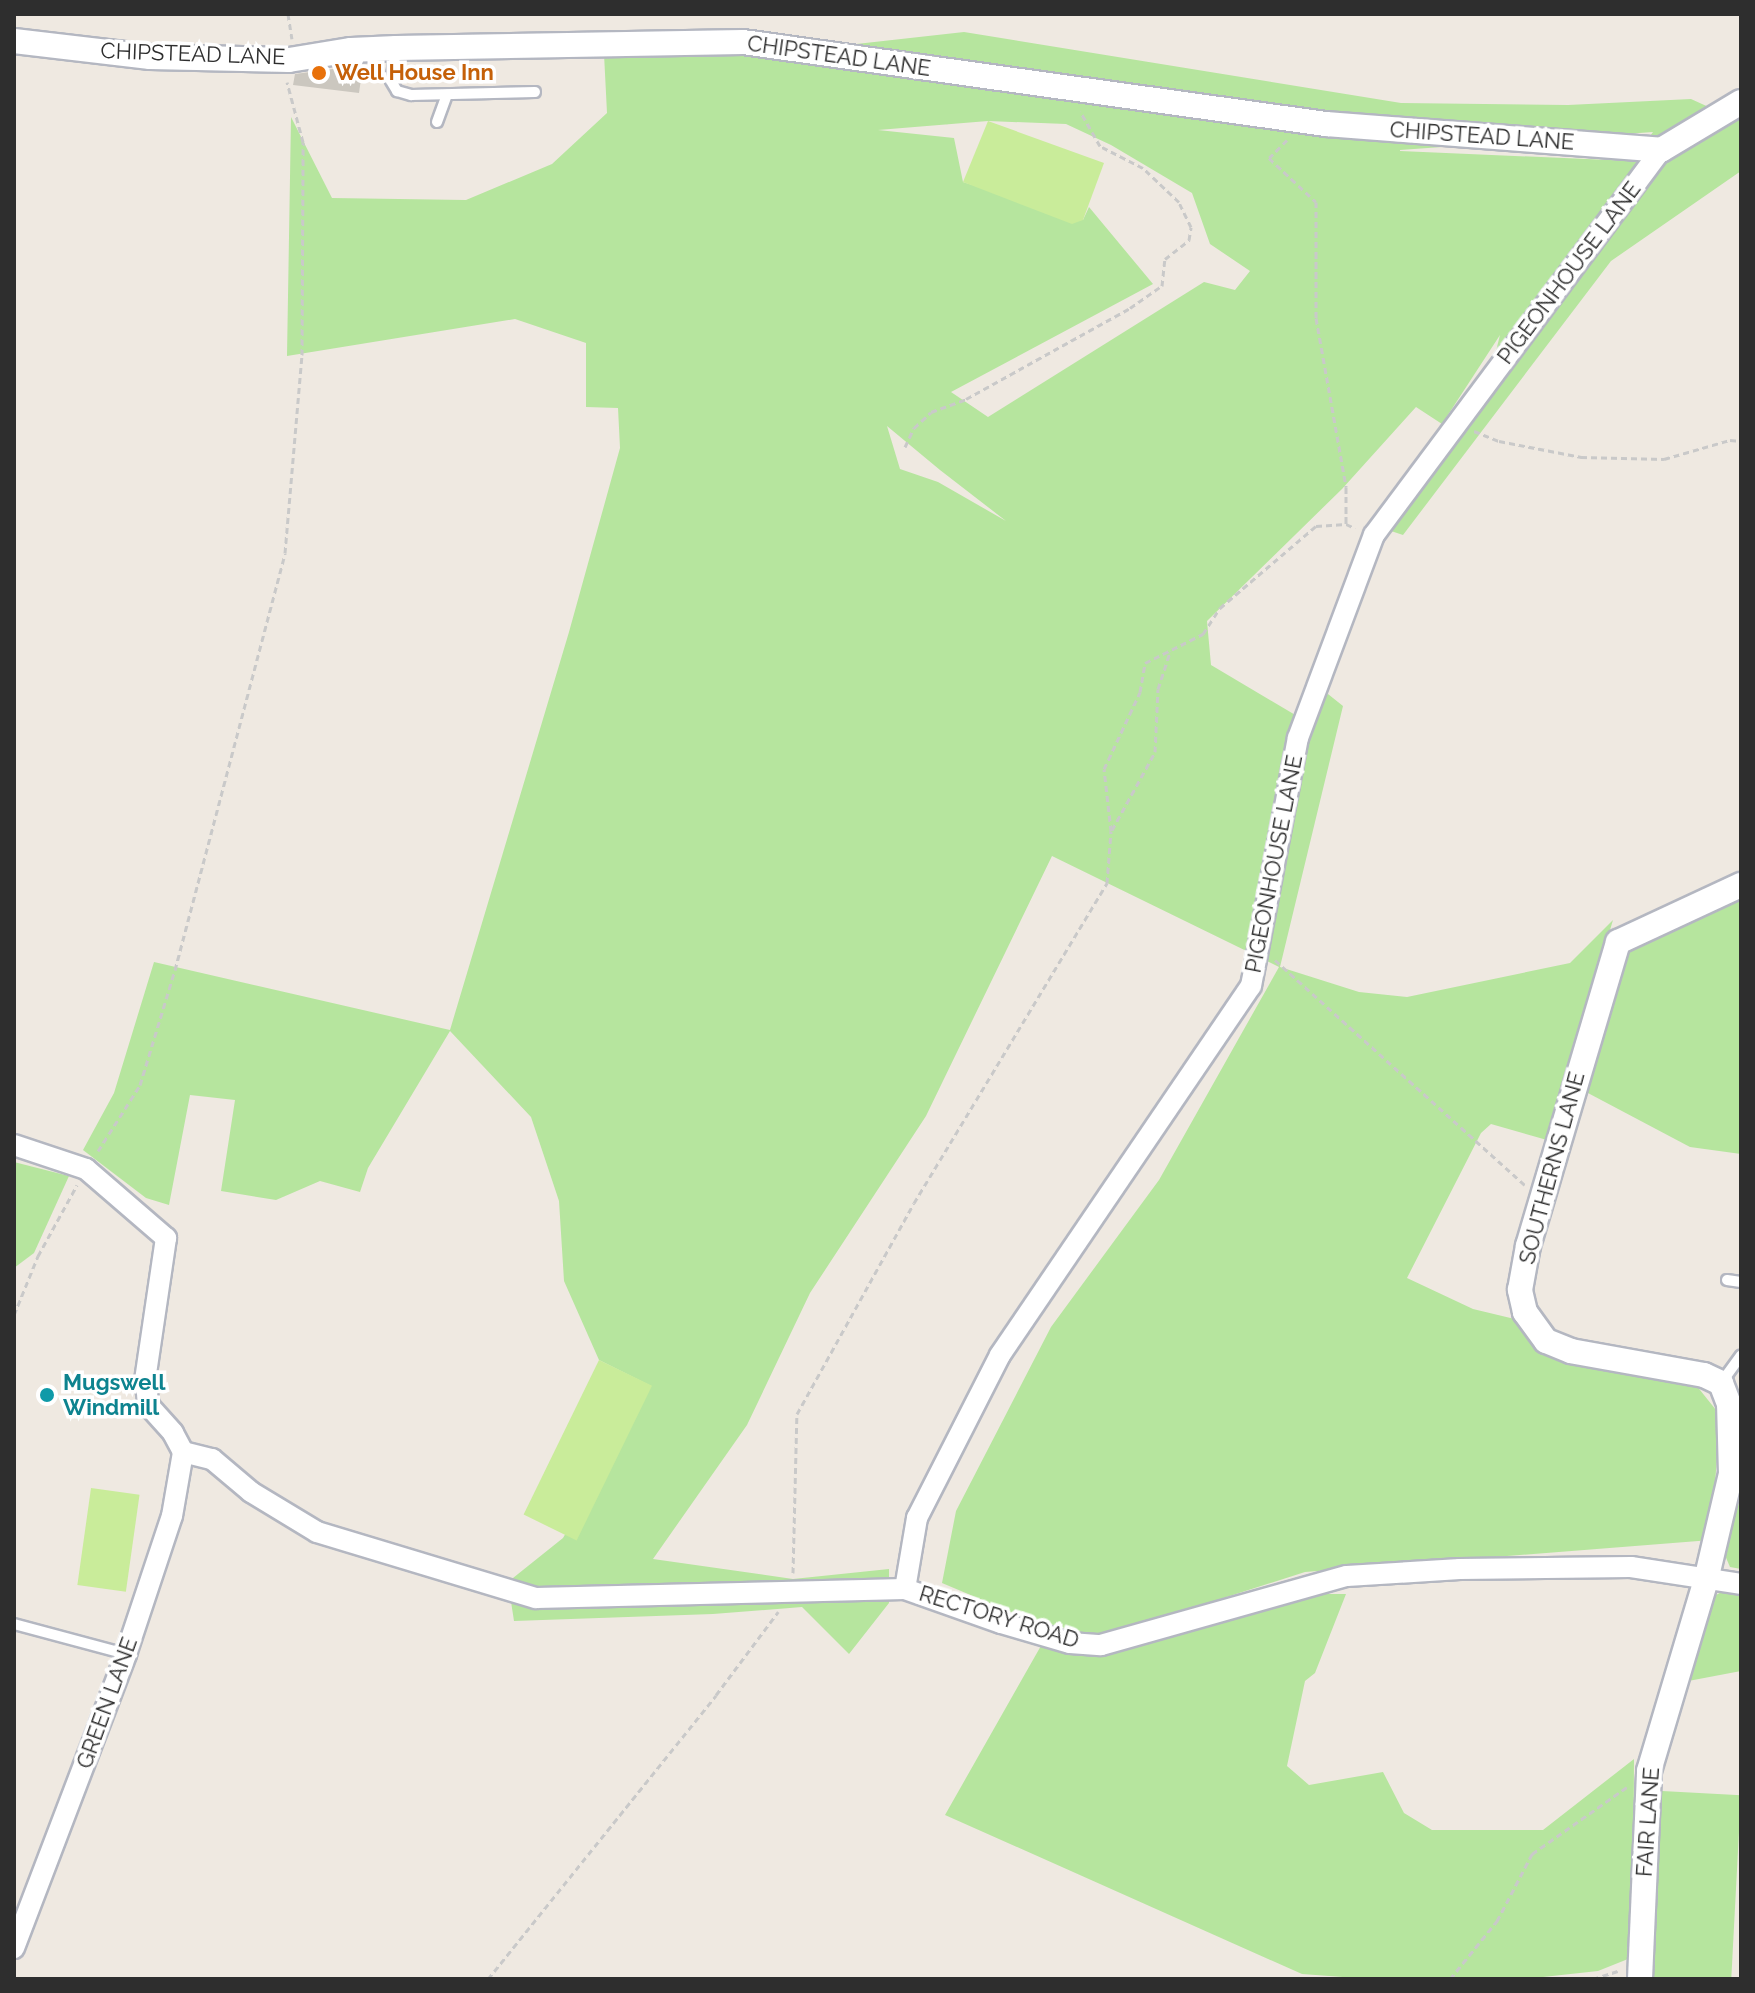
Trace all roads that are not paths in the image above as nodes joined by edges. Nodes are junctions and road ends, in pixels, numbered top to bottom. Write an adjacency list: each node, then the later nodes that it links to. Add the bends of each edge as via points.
1 (14, 41): 2 (street, CHIPSTEAD LANE, via 150,57 289,60)
2 (396, 48): 4 (lane, via 391,81 397,91); 7 (street, CHIPSTEAD LANE, via 743,42 1306,122)
3 (535, 92): 4 (lane)
4 (447, 95): 6 (lane)
5 (1741, 102): 7 (street)
6 (437, 122)
7 (1661, 150): 17 (street, PIGEONHOUSE LANE, via 1374,535 1298,738 1251,986 1000,1355 917,1518)
8 (1741, 885): 13 (street, SOUTHERNS LANE, via 1618,942 1528,1246 1520,1290 1525,1312 1546,1341)
9 (14, 1145): 14 (street, via 86,1169 166,1238 145,1381 149,1406)
10 (1727, 1280): 11 (lane)
11 (1741, 1282)
12 (1741, 1355): 13 (lane)
13 (1721, 1383): 15 (street, via 1729,1404 1731,1474)
14 (183, 1452): 17 (street, RECTORY ROAD, via 212,1459 251,1492 317,1532 536,1598); 19 (street, GREEN LANE, via 172,1516)
15 (1707, 1576): 16 (street, RECTORY ROAD); 17 (street, RECTORY ROAD, via 1581,1567 1347,1576 1101,1645 1043,1635); 21 (street, FAIR LANE, via 1649,1771)
16 (1741, 1584)
17 (905, 1589)
18 (14, 1624): 19 (lane)
19 (126, 1654): 20 (street, GREEN LANE)
20 (14, 1948)
21 (1640, 1979)

